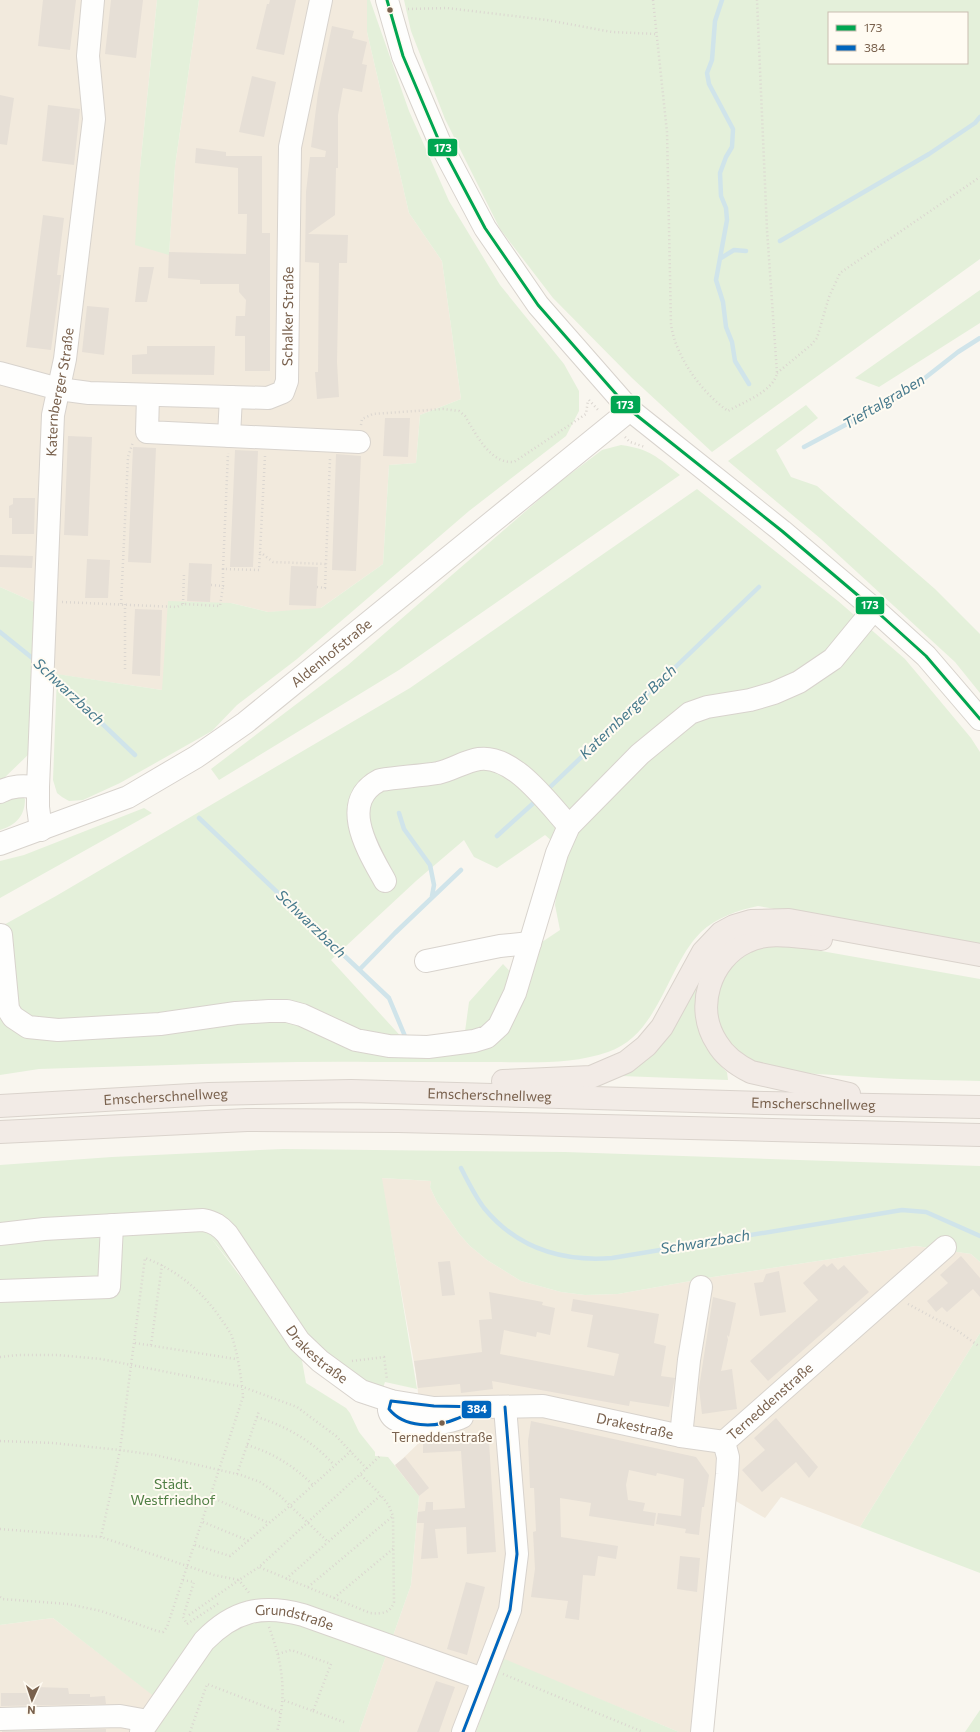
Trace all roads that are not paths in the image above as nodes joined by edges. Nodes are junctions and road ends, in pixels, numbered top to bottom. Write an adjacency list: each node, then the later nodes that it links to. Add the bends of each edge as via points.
1 (94, 0): 5 (street, Katernberger Straße, via 88,60 94,119 65,359)
2 (321, 0): 7 (street, Schalker Straße, via 290,147 287,381 283,392 268,398)
3 (388, 6): 8 (street, via 403,56 420,99 485,228 538,305)
4 (0, 373): 5 (street, Schalker Straße)
5 (59, 389): 6 (street, Schalker Straße); 13 (street, Katernberger Straße, via 54,415)
6 (148, 396): 7 (street, Schalker Straße); 9 (street, via 147,432)
7 (230, 397): 9 (street)
8 (630, 410): 11 (street); 16 (street, Aldenhofstraße, via 245,723 196,757 128,796)
9 (229, 436): 10 (street)
10 (359, 442)
11 (874, 609): 12 (street, via 926,656); 15 (street, via 833,658 799,682 750,700 708,707 690,713)
12 (980, 718)
13 (38, 787): 14 (street, via 19,786); 16 (street, Katernberger Straße)
14 (0, 792)
15 (565, 821): 18 (street, via 523,776 501,761 486,758 470,761 439,773 380,780 371,784 362,796 358,814 365,844); 20 (street)
16 (41, 830): 17 (street, Aldenhofstraße)
17 (0, 844)
18 (385, 881)
19 (1, 935): 20 (street, via 8,1009 13,1017 28,1027 77,1031 160,1024 236,1013 287,1012 308,1017 356,1040 414,1048 474,1041 491,1034 499,1026 515,993)
20 (530, 943): 22 (street, via 500,946)
21 (980, 955): 24 (highway, via 789,920 751,921 721,933 703,952 662,1027 646,1046 626,1062 590,1077 515,1082 403,1081)
22 (426, 961)
23 (980, 971): 25 (highway, via 823,939 782,936 764,936 746,942 729,953 718,966 707,992 709,1026 716,1042 736,1065 758,1074)
24 (351, 1091): 25 (highway, Emscherschnellweg); 26 (highway, Emscherschnellweg, via 209,1094)
25 (893, 1105): 27 (highway, Emscherschnellweg)
26 (0, 1106)
27 (980, 1107)
28 (0, 1132): 29 (highway, Emscherschnellweg, via 247,1120 512,1123)
29 (980, 1135)
30 (112, 1225): 31 (street, Drakestraße); 34 (street, via 109,1288); 35 (street, Drakestraße, via 203,1220 219,1226 299,1340 320,1361 361,1391 389,1391 434,1408)
31 (0, 1234)
32 (945, 1247): 37 (street, Terneddenstraße)
33 (701, 1287): 36 (street, Drakestraße, via 689,1360)
34 (0, 1291)
35 (505, 1407): 36 (street, Drakestraße, via 542,1406); 38 (street, via 517,1554 510,1610)
36 (681, 1436): 37 (street, Drakestraße)
37 (724, 1442): 42 (street, Terneddenstraße, via 728,1457 727,1474)
38 (485, 1673): 40 (street, Grundstraße, via 304,1615 284,1610 262,1609 235,1617 216,1628 204,1641); 41 (street)
39 (0, 1719): 40 (street, via 120,1716)
40 (145, 1726)
41 (464, 1732)
42 (702, 1732)

